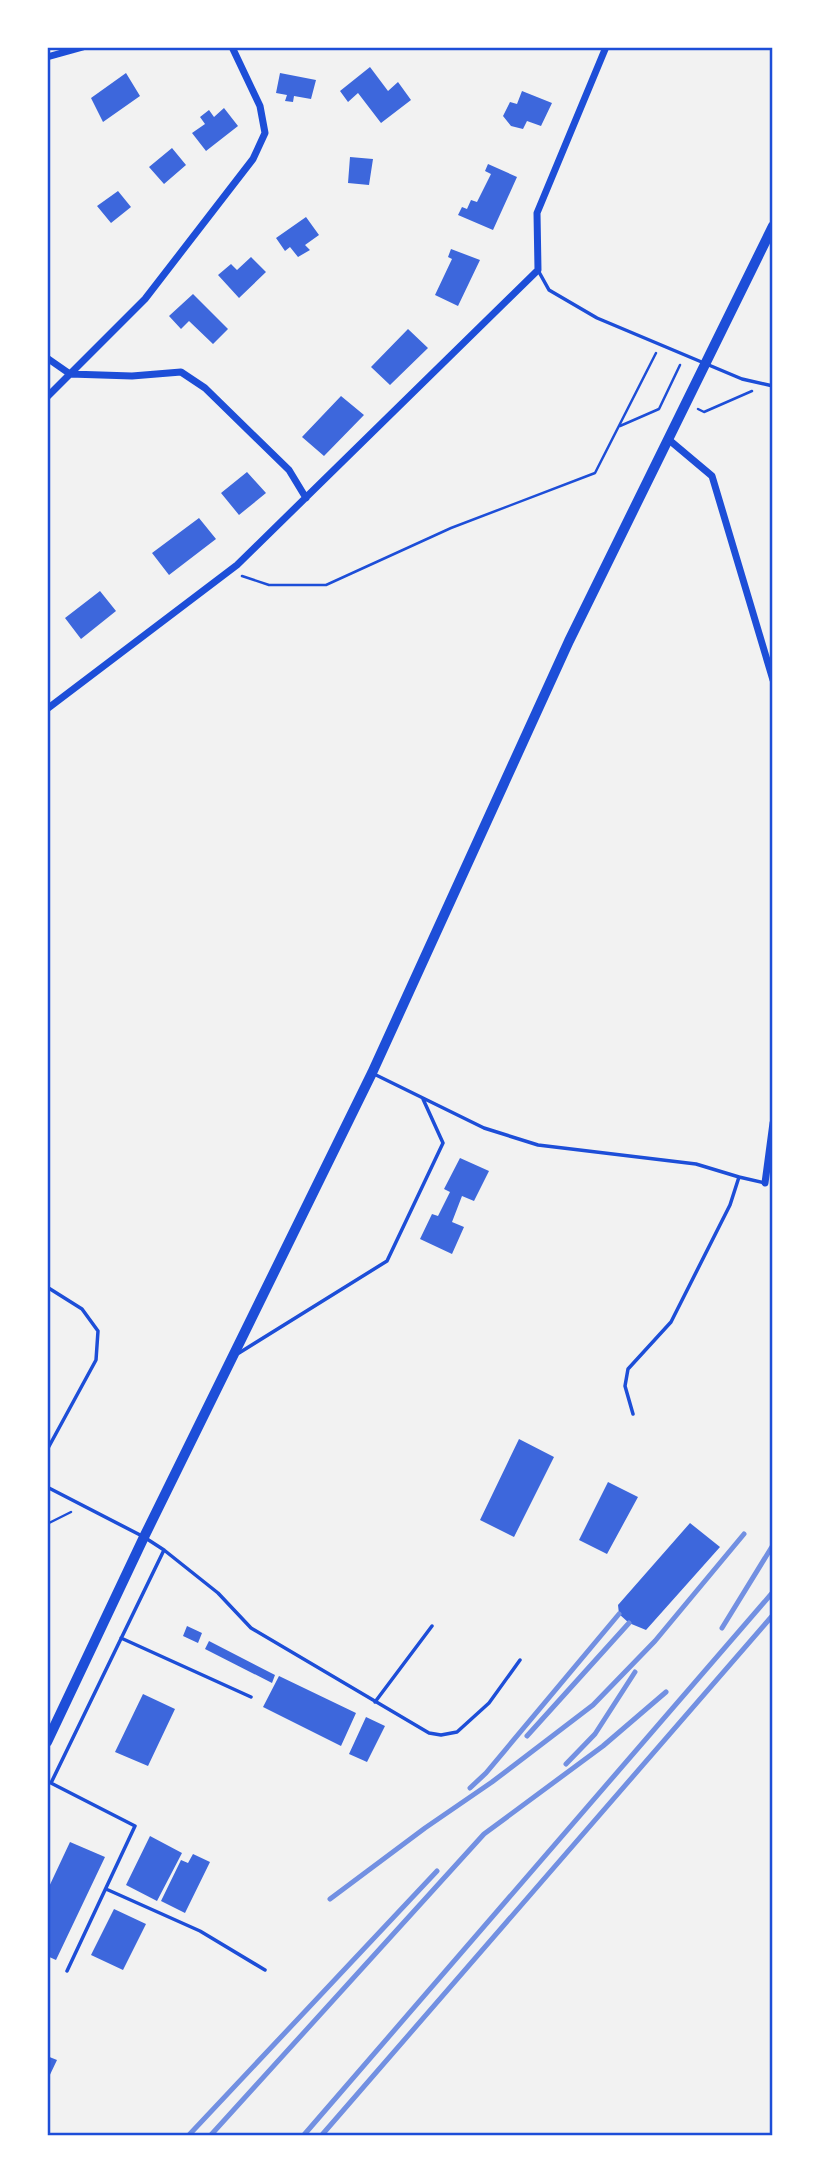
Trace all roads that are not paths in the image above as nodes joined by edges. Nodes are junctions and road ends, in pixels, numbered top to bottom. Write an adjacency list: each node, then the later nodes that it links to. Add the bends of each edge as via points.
1 (83, 47): 4 (street)
2 (232, 47): 9 (street, via 260,106 265,133 253,159 145,299)
3 (606, 47): 6 (street, via 537,213)
4 (47, 57)
5 (773, 226): 8 (main road)
6 (537, 270): 8 (lane, via 549,290 597,318); 13 (street)
7 (47, 358): 9 (street)
8 (705, 364): 10 (lane); 12 (main road)
9 (70, 374): 11 (street); 13 (street, via 181,372 205,388 289,470)
10 (770, 385)
11 (47, 397)
12 (668, 439): 14 (street, via 712,477); 16 (main road, via 569,641)
13 (306, 498): 15 (street, via 229,572)
14 (773, 680)
15 (47, 709)
16 (373, 1073): 17 (lane); 22 (main road)
17 (422, 1097): 19 (lane, via 484,1128 538,1145 696,1164); 22 (lane, via 443,1143 387,1261)
18 (773, 1123): 20 (street)
19 (739, 1177): 20 (lane); 23 (lane, via 730,1205 671,1322 628,1368 625,1386)
20 (765, 1183)
21 (47, 1287): 24 (lane, via 82,1309 99,1331 96,1360)
22 (231, 1357): 26 (main road)
23 (633, 1414)
24 (47, 1450)
25 (47, 1488): 26 (lane)
26 (144, 1536): 27 (lane); 33 (main road)
27 (164, 1549): 29 (lane); 32 (lane, via 218,1592 251,1628)
28 (432, 1626): 32 (lane)
29 (121, 1638): 31 (lane); 34 (lane)
30 (520, 1661): 32 (lane, via 489,1703 457,1732 429,1733)
31 (251, 1697)
32 (375, 1702)
33 (47, 1742)
34 (49, 1782): 35 (lane, via 135,1826)
35 (106, 1889): 36 (lane, via 200,1931); 37 (lane)
36 (265, 1970)
37 (67, 1971)

